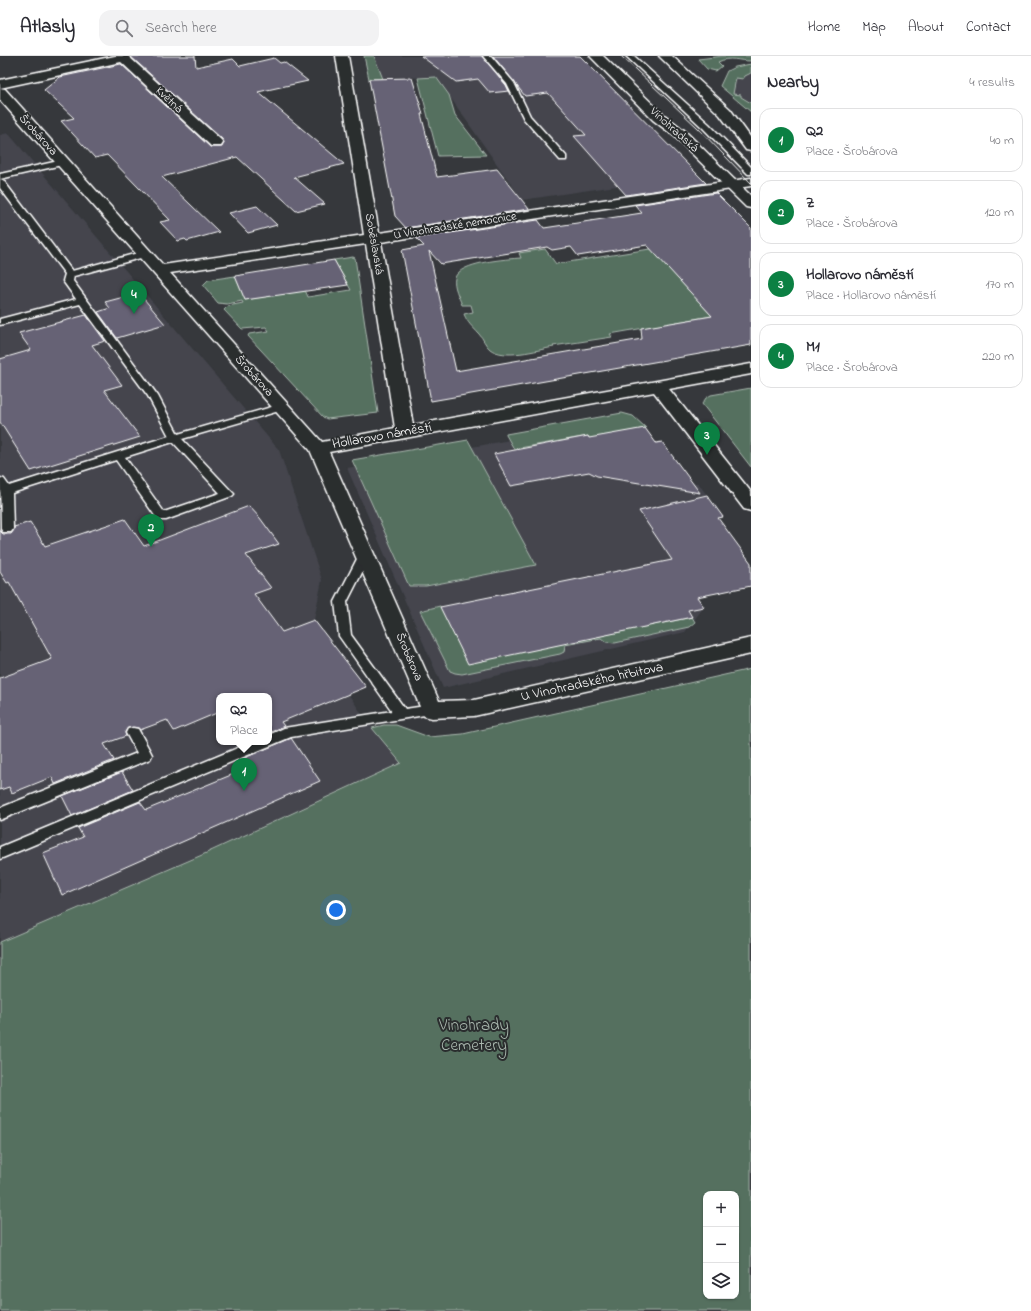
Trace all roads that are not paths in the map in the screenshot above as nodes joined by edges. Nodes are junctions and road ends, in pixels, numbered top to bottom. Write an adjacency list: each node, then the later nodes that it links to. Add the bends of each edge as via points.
1 (342, 56): 19 (street, Soběslavská)
2 (487, 56): 11 (lane, via 510,83 527,117)
3 (596, 56): 17 (street, Vinohradská)
4 (630, 56): 13 (lane, via 706,126)
5 (665, 56): 10 (street, via 725,112)
6 (122, 57): 7 (street); 9 (street, Květná)
7 (0, 84)
8 (0, 92): 12 (street, Šrobárova)
9 (216, 143)
10 (751, 147)
11 (563, 158)
12 (63, 162): 14 (lane); 20 (street, Šrobárova)
13 (751, 172)
14 (0, 177)
15 (0, 182): 22 (lane)
16 (751, 182): 17 (street, U Vinohradské nemocnice)
17 (731, 185): 18 (street, Vinohradská); 19 (street, U Vinohradské nemocnice)
18 (751, 204)
19 (373, 238): 21 (street, U Vinohradské nemocnice); 28 (street, Soběslavská)
20 (145, 254): 21 (street, Šrobárova); 22 (lane)
21 (160, 270): 27 (street, Šrobárova)
22 (70, 274): 23 (lane, via 68,281)
23 (82, 300): 24 (lane); 29 (lane, via 153,396)
24 (0, 322)
25 (751, 369): 26 (street, Hollarovo náměstí)
26 (658, 386): 28 (street, Hollarovo náměstí); 33 (street)
27 (282, 408): 29 (lane); 29 (lane, via 209,436); 30 (street, Šrobárova)
28 (405, 432): 30 (street, Hollarovo náměstí)
29 (173, 435): 31 (lane); 31 (lane, via 228,494 162,517)
30 (318, 448): 35 (street, Šrobárova)
31 (118, 456): 32 (lane)
32 (2, 489): 34 (lane)
33 (751, 505)
34 (7, 529)
35 (365, 556): 37 (street, Šrobárova); 38 (lane, via 341,602 345,636)
36 (751, 646): 37 (street, U Vinohradského hřbitova, via 474,708)
37 (432, 710): 38 (lane)
38 (402, 715): 40 (lane, via 289,732)
39 (133, 733): 42 (lane, via 145,755)
40 (272, 739)
41 (258, 745): 43 (lane)
42 (0, 814)
43 (0, 853)

